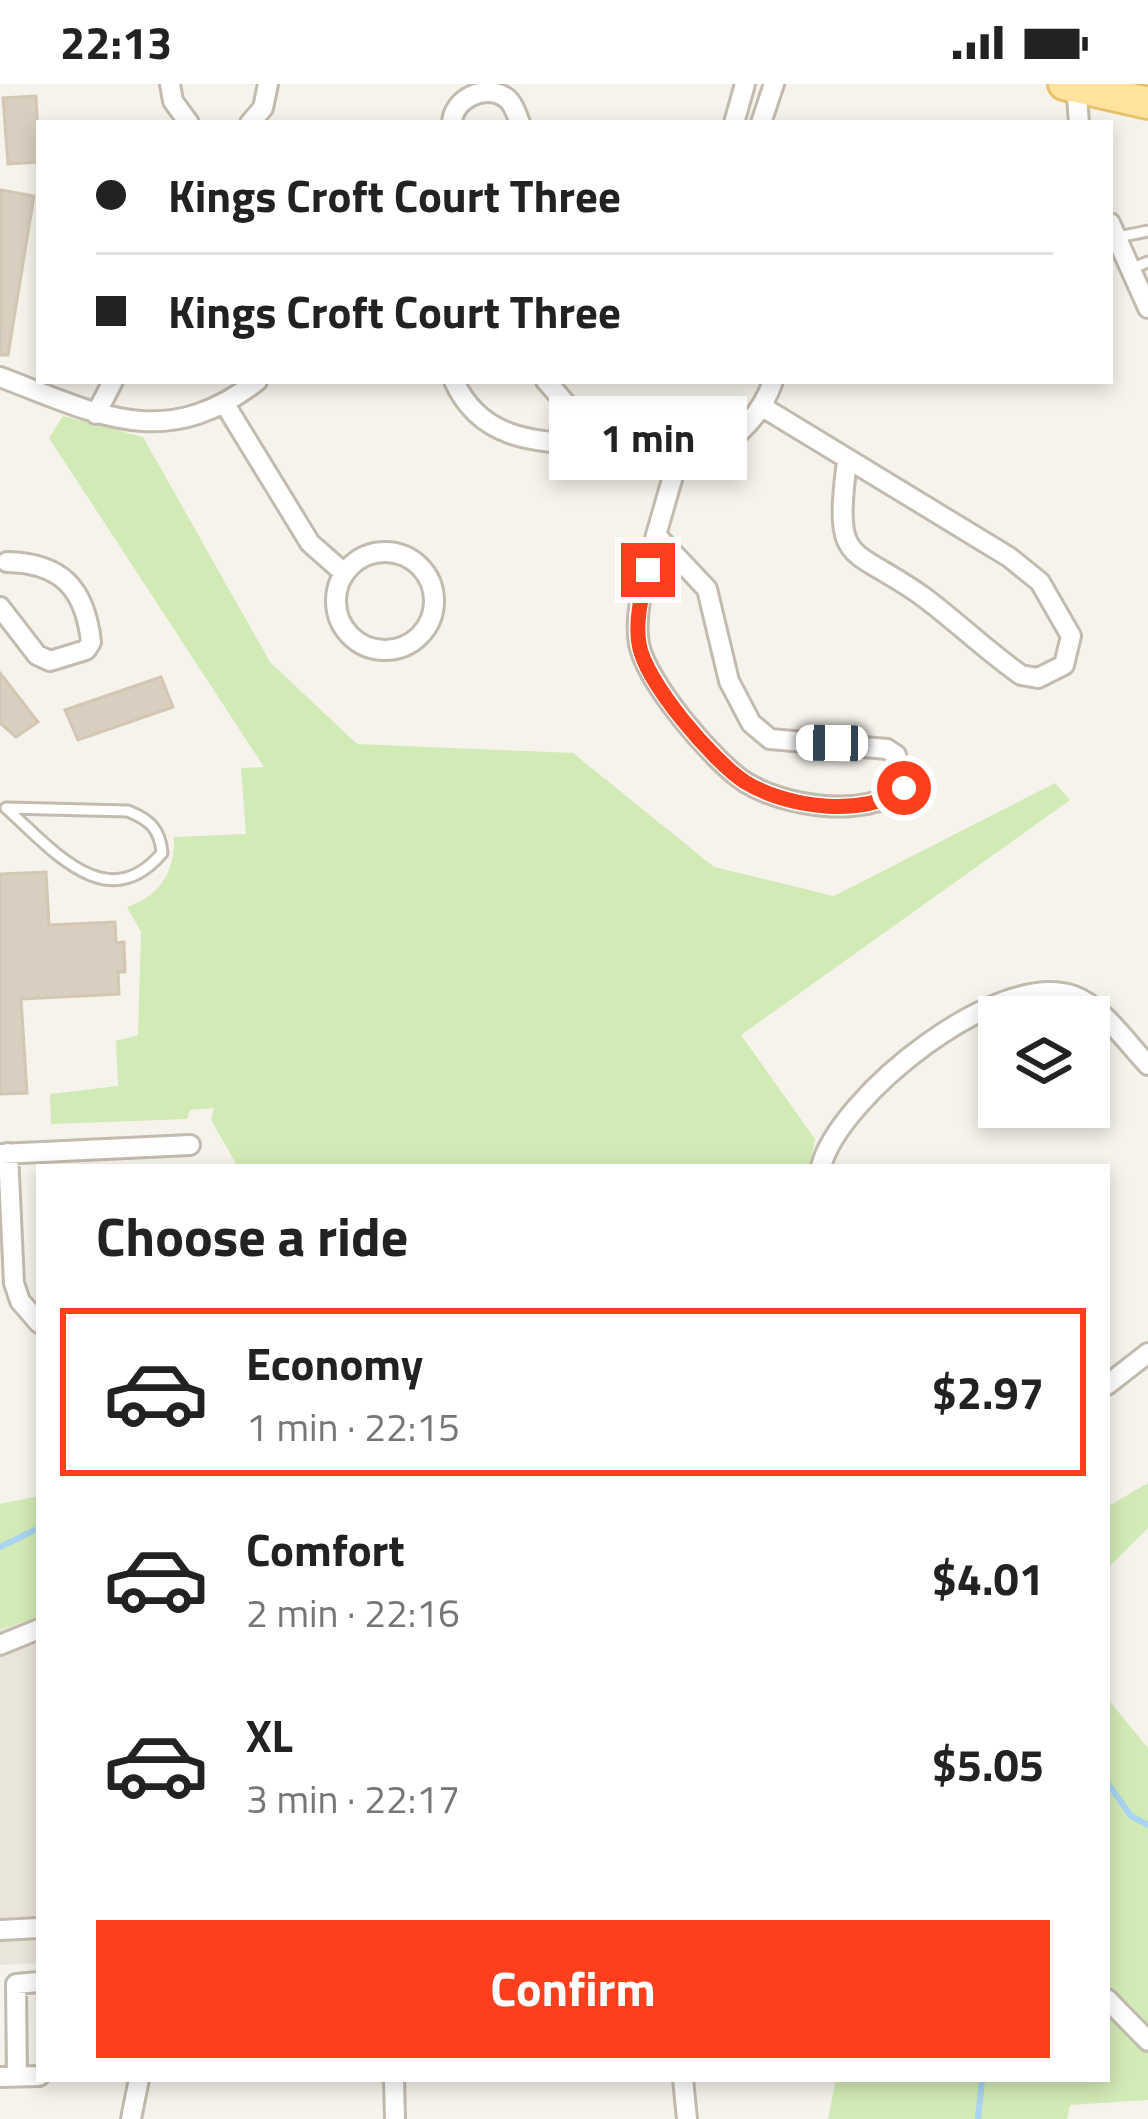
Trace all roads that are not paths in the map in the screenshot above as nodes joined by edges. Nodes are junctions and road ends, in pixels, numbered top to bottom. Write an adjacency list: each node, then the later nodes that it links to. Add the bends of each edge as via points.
1 (170, 84): 7 (street)
2 (268, 84): 8 (street)
3 (745, 84): 11 (street)
4 (774, 84): 12 (street)
5 (1072, 85): 6 (main road); 13 (street)
6 (1148, 103)
7 (187, 120)
8 (253, 120)
9 (453, 120): 10 (street, via 460,101 499,93)
10 (519, 120)
11 (735, 120)
12 (762, 120)
13 (1078, 120)
14 (1113, 230): 15 (lane); 16 (street)
15 (1148, 231)
16 (1139, 266): 17 (street)
17 (1148, 308)
18 (0, 377): 26 (street)
19 (111, 384): 26 (street)
20 (253, 384): 24 (street)
21 (456, 384): 27 (street, via 485,425 512,438)
22 (549, 384): 27 (street)
23 (772, 384): 25 (street)
24 (226, 406): 26 (street, via 142,425); 32 (street, via 310,543)
25 (761, 406): 28 (street); 29 (street, via 733,440)
26 (96, 414)
27 (610, 446): 29 (street)
28 (847, 461): 28 (street, via 1040,582 1071,637 1064,665 1021,675 917,593 859,560 840,517)
29 (676, 462): 30 (street)
30 (656, 535): 30 (street, via 707,589 729,681 751,723 770,740 887,749 904,788 851,807 759,790 725,766 674,706 639,644 639,605)
31 (2, 561): 33 (street, via 39,562 67,580 91,642 50,662)
32 (344, 573): 32 (street, via 336,612 354,640 386,651 428,627 434,596 409,557 377,552)
33 (0, 607)
34 (3, 809): 34 (lane, via 128,811 147,818 162,853 136,876 96,881)
35 (1148, 1065): 38 (street, via 1076,996 1037,992 994,1005 867,1094 840,1125)
36 (190, 1145): 37 (street)
37 (4, 1154): 39 (street, via 14,1283)
38 (822, 1164)
39 (36, 1320)
40 (1148, 1353): 41 (street)
41 (1110, 1383)
42 (36, 1630): 43 (street)
43 (0, 1646)
44 (36, 1928): 45 (street)
45 (0, 1930)
46 (36, 1982): 49 (street, via 16,1984)
47 (1110, 2002): 48 (street)
48 (1148, 2041)
49 (9, 2077)
50 (138, 2082): 53 (street)
51 (394, 2082): 54 (street)
52 (682, 2082): 55 (street)
53 (131, 2119)
54 (395, 2119)
55 (687, 2119)

